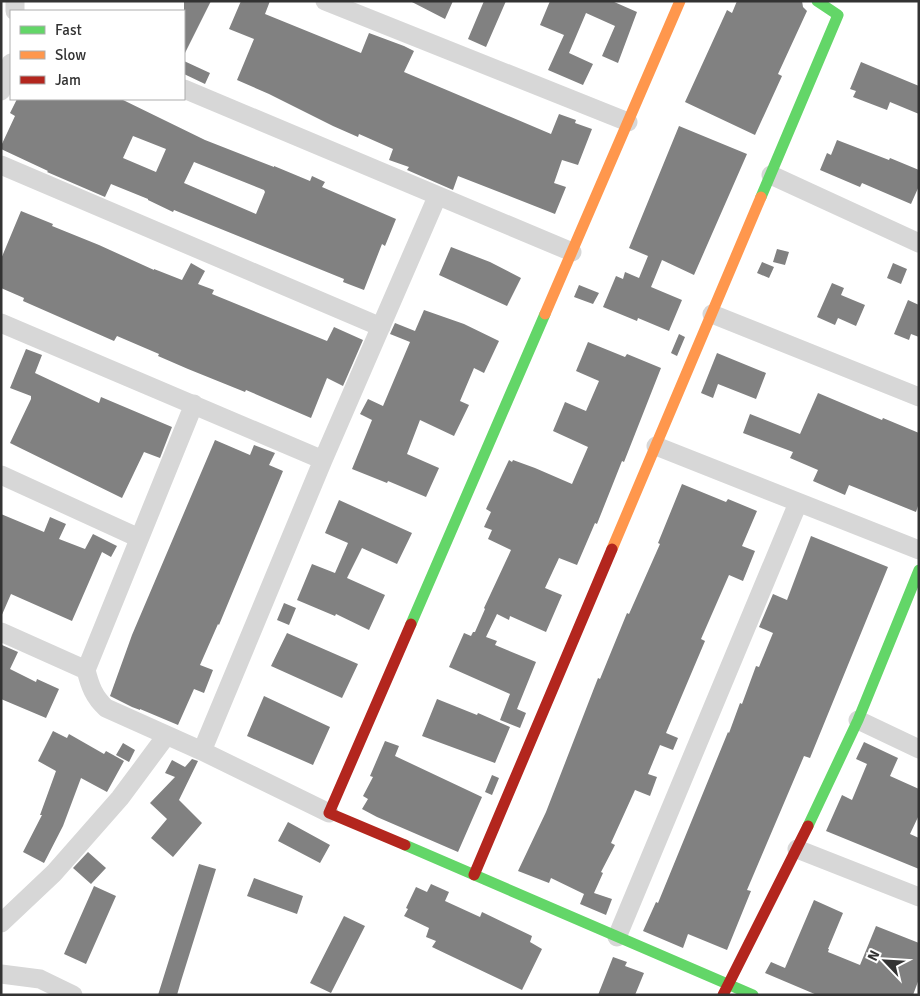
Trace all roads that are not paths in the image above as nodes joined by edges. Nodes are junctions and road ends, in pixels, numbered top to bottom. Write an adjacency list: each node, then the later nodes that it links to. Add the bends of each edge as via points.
1 (325, 1): 7 (street)
2 (680, 1): 7 (street)
3 (817, 1): 9 (street, via 838,15)
4 (10, 66): 6 (street)
5 (185, 89): 10 (street)
6 (1, 91)
7 (628, 122): 12 (street)
8 (1, 165): 15 (street)
9 (771, 175): 11 (street); 13 (street)
10 (437, 196): 12 (street); 15 (street)
11 (919, 243)
12 (572, 252): 31 (street)
13 (712, 314): 16 (street); 18 (street)
14 (1, 323): 17 (street)
15 (381, 327): 19 (street)
16 (919, 397)
17 (194, 404): 19 (street); 22 (street)
18 (656, 446): 21 (street); 33 (street)
19 (324, 460): 30 (street)
20 (1, 475): 22 (street)
21 (798, 504): 23 (street); 36 (street)
22 (139, 538): 26 (street)
23 (919, 550)
24 (919, 570): 27 (street)
25 (1, 632): 26 (street)
26 (86, 670): 28 (street, via 90,687 106,708)
27 (858, 720): 29 (street); 32 (street)
28 (166, 736): 30 (street); 35 (street, via 120,798 54,873)
29 (919, 749)
30 (202, 751): 31 (street)
31 (329, 813): 33 (street)
32 (797, 849): 34 (street); 38 (street)
33 (474, 876): 36 (street)
34 (919, 897)
35 (1, 924)
36 (617, 937): 38 (street)
37 (1, 974): 39 (street, via 40,979)
38 (726, 990): 40 (street)
39 (73, 995)
40 (754, 995)

